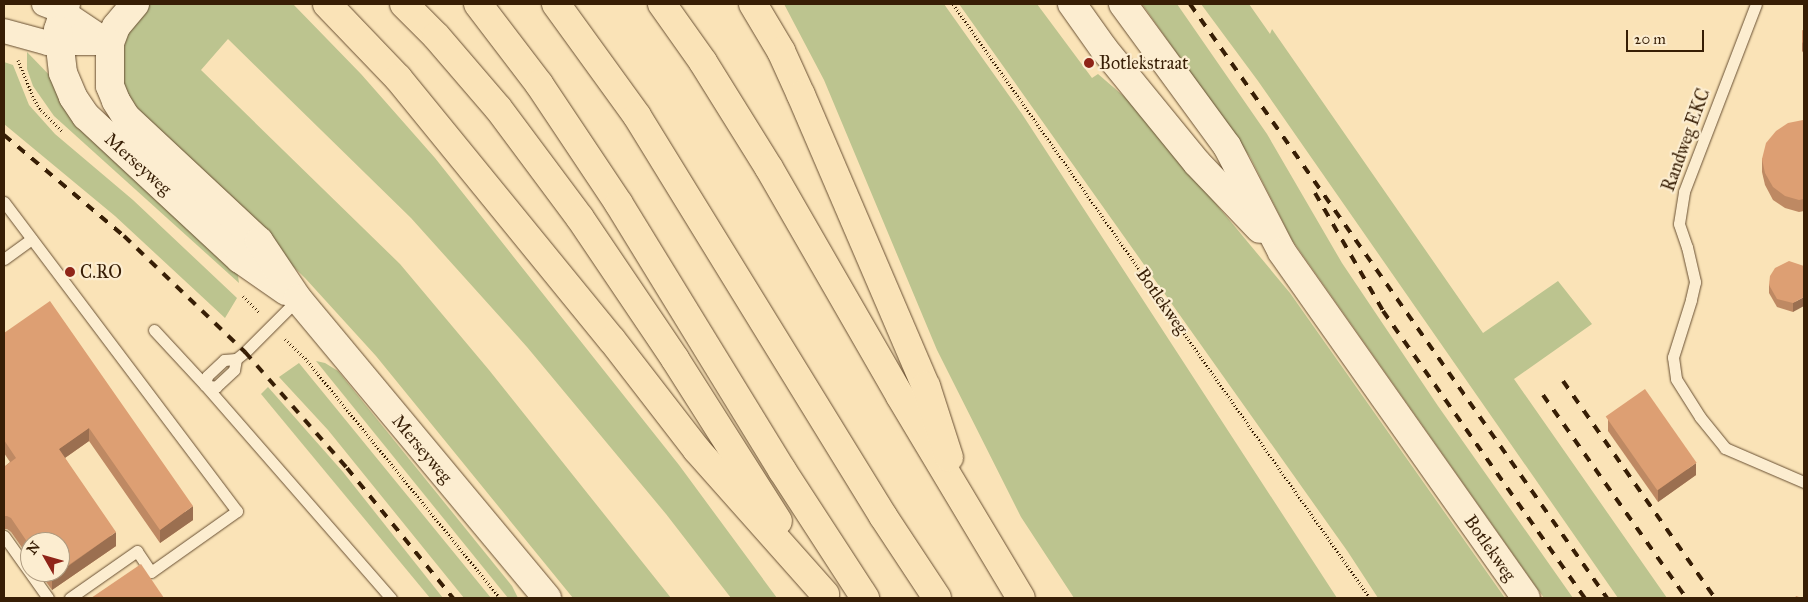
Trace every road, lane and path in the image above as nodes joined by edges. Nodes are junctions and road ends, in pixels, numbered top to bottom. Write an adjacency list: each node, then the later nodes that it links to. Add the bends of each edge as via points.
1 (135, 4): 14 (street, via 116,27)
2 (327, 4): 26 (highway, via 398,78 461,152 698,450)
3 (404, 4): 26 (highway, via 498,108 580,218 675,359)
4 (478, 4): 31 (highway, via 539,84 614,196 782,470)
5 (556, 4): 32 (highway, via 636,116)
6 (662, 4): 24 (highway, via 703,62 758,152)
7 (753, 4): 24 (highway, via 789,69 926,386)
8 (953, 4): 34 (path, Botlekweg)
9 (1072, 4): 18 (street, Botlekweg, via 1197,164)
10 (1123, 4): 18 (street, Botlekweg, via 1227,146)
11 (1756, 4): 23 (lane, Randweg EKC, via 1684,192 1679,224 1694,282 1692,300 1673,357 1676,379 1725,448)
12 (57, 6): 14 (street, Merseyweg); 15 (street, Merseyweg)
13 (4, 31): 15 (street)
14 (110, 42): 15 (street); 20 (street, Merseyweg, via 110,86 126,117 259,241)
15 (58, 43): 20 (street, Merseyweg, via 63,73 73,97 86,116 240,259)
16 (4, 202): 17 (lane)
17 (32, 239): 19 (lane); 28 (lane, via 238,511 151,572 136,551)
18 (1282, 252): 35 (street, Botlekweg)
19 (4, 259)
20 (298, 299): 22 (lane, via 236,359 224,360 206,376); 30 (street, Merseyweg)
21 (154, 330): 22 (lane)
22 (205, 385): 29 (lane)
23 (1804, 482)
24 (962, 499): 33 (highway)
25 (4, 536): 27 (lane)
26 (826, 596)
27 (48, 598)
28 (70, 598)
29 (391, 598)
30 (547, 598)
31 (865, 598)
32 (937, 598)
33 (1022, 598)
34 (1370, 598)
35 (1526, 598)

